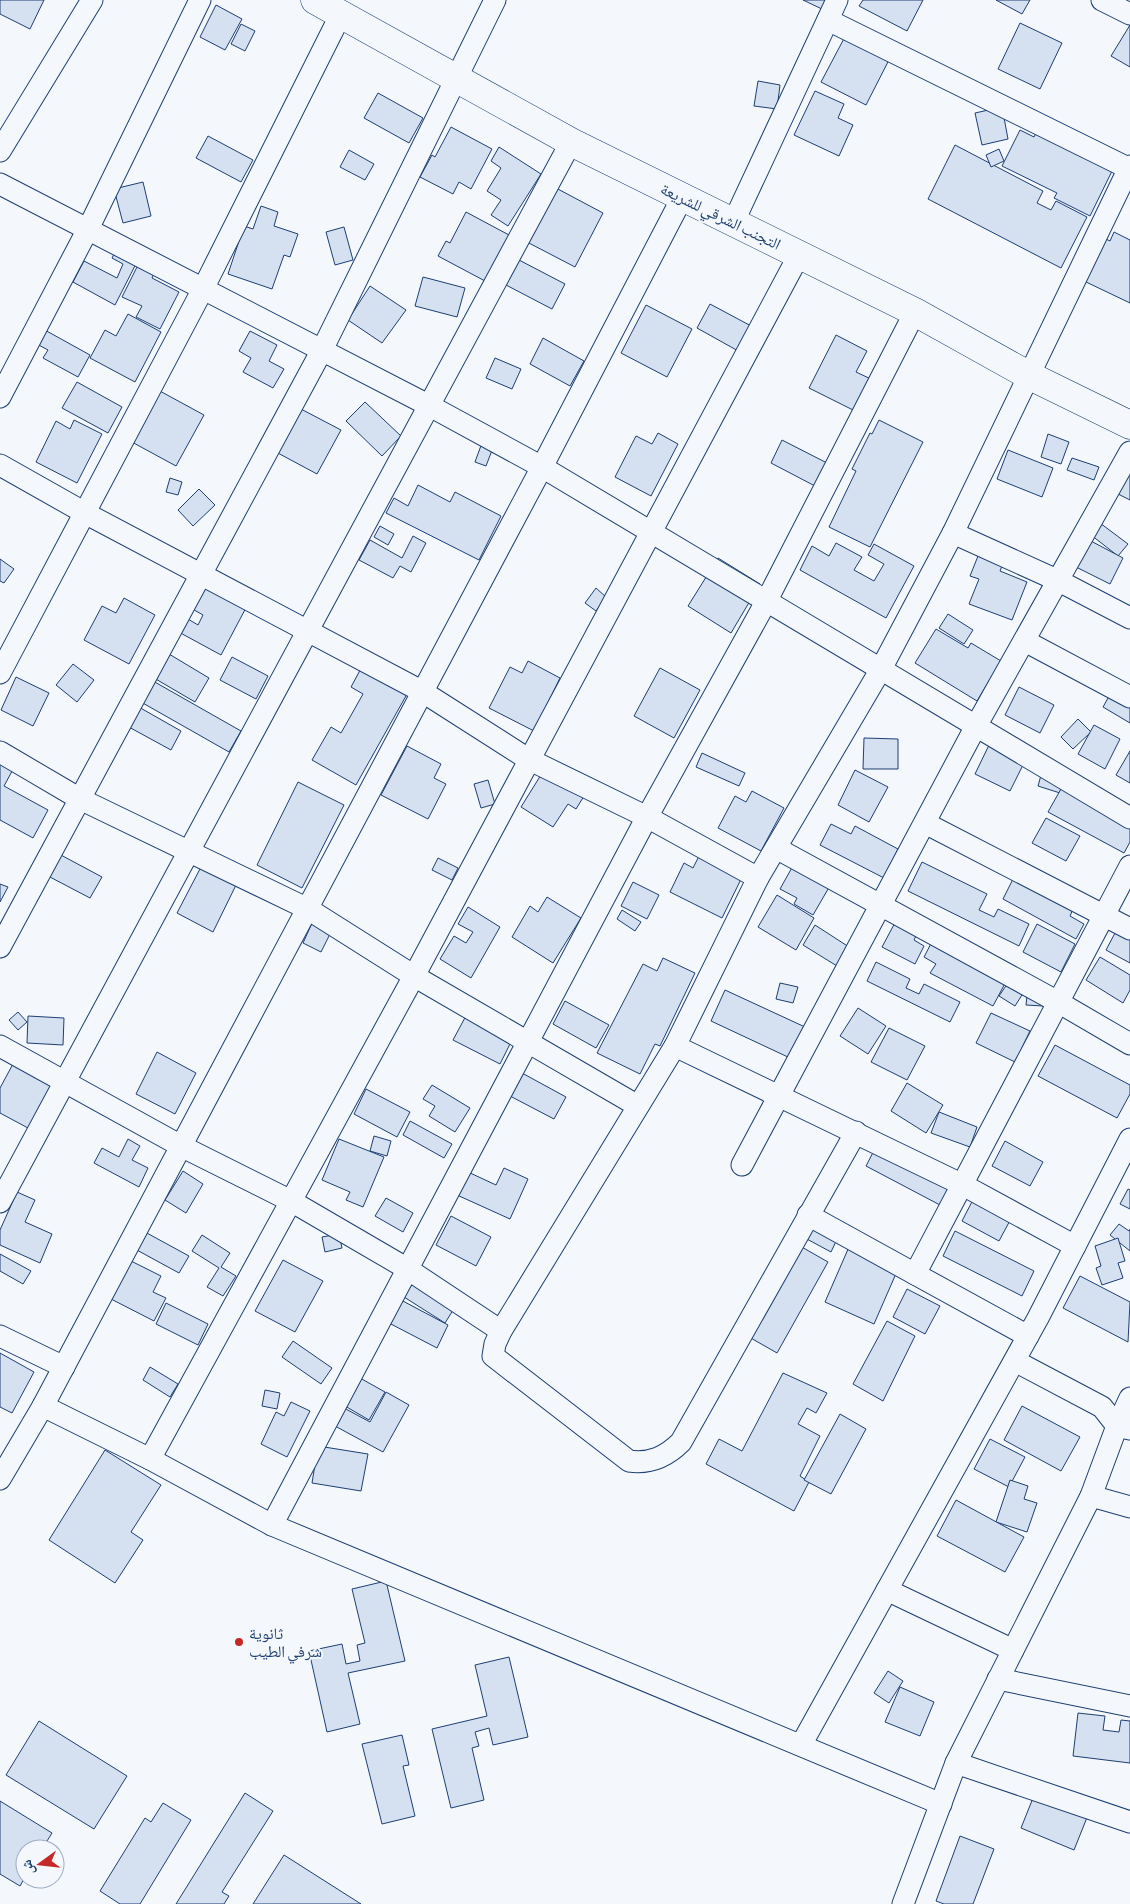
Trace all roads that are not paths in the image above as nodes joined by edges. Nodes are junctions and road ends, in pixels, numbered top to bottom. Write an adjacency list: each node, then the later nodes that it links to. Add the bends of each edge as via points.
1 (92, 0): 12 (street)
2 (200, 0): 17 (street)
3 (315, 0): 7 (main road, التجنب الشرقي للشريعة)
4 (494, 0): 10 (street)
5 (837, 0): 9 (street)
6 (1102, 0): 8 (street)
7 (341, 14): 10 (main road, التجنب الشرقي للشريعة); 19 (street)
8 (1130, 14)
9 (828, 20): 13 (street); 16 (street)
10 (454, 78): 11 (main road, التجنب الشرقي للشريعة); 21 (street)
11 (571, 142): 15 (main road, التجنب الشرقي للشريعة); 24 (street)
12 (0, 151)
13 (1130, 168): 22 (street)
14 (0, 184): 17 (street)
15 (682, 198): 16 (main road, التجنب الشرقي للشريعة); 28 (street)
16 (733, 223): 18 (main road, التجنب الشرقي للشريعة)
17 (88, 229): 19 (street); 23 (street)
18 (799, 255): 20 (main road, التجنب الشرقي للشريعة); 30 (street)
19 (203, 289): 21 (street); 29 (street)
20 (915, 312): 22 (main road, التجنب الشرقي للشريعة); 34 (street)
21 (322, 350): 24 (street); 32 (street)
22 (1028, 375): 25 (main road, التجنب الشرقي للشريعة); 31 (street)
23 (0, 397)
24 (430, 406): 28 (street); 36 (street)
25 (1130, 425)
26 (1130, 452): 33 (street)
27 (0, 464): 29 (street)
28 (542, 467): 30 (street); 40 (street)
29 (84, 513): 32 (street); 39 (street)
30 (651, 531): 34 (street); 44 (street)
31 (953, 533): 33 (street); 38 (street)
32 (201, 574): 36 (street); 45 (street)
33 (1058, 581): 35 (street); 37 (street)
34 (766, 600): 38 (street); 46 (street)
35 (1130, 618)
36 (309, 630): 40 (street); 50 (street)
37 (1025, 641): 41 (street); 42 (street)
38 (881, 669): 42 (street); 49 (street)
39 (0, 673)
40 (423, 692): 44 (street); 54 (street)
41 (1130, 697)
42 (976, 726): 47 (street); 48 (street)
43 (0, 752): 45 (street)
44 (528, 759): 46 (street); 58 (street)
45 (80, 799): 50 (street); 57 (street)
46 (647, 818): 52 (street); 60 (street)
47 (1130, 818)
48 (925, 823): 53 (street); 55 (street)
49 (776, 848): 52 (street); 53 (street)
50 (190, 852): 54 (street); 64 (street)
51 (1130, 866): 55 (street)
52 (758, 878): 63 (street)
53 (881, 905): 59 (street); 65 (street)
54 (308, 909): 58 (street); 69 (street)
55 (1103, 916): 56 (street); 59 (street)
56 (1130, 929)
57 (0, 947)
58 (414, 976): 60 (street); 72 (street)
59 (1058, 1002): 61 (street); 71 (street)
60 (527, 1043): 66 (street); 76 (street)
61 (1130, 1044)
62 (0, 1046): 64 (street)
63 (675, 1046): 65 (street); 66 (street)
64 (65, 1084): 69 (street); 73 (street)
65 (779, 1097): 67 (street); 70 (street)
66 (638, 1106): 78 (street)
67 (856, 1132): 71 (street); 74 (street)
68 (1130, 1139): 75 (street)
69 (181, 1146): 72 (street); 82 (street)
70 (742, 1165)
71 (963, 1186): 75 (street); 77 (street)
72 (291, 1201): 76 (street); 87 (street)
73 (0, 1202)
74 (808, 1215): 77 (street); 78 (street, via 681,1442 670,1453 655,1460 629,1461 495,1359 493,1351)
75 (1075, 1246): 80 (street)
76 (406, 1268): 78 (street); 91 (street)
77 (915, 1274): 80 (street)
78 (501, 1331)
79 (0, 1336): 82 (street)
80 (1028, 1336): 81 (street)
81 (1015, 1361): 85 (street); 92 (street)
82 (64, 1367): 84 (street)
83 (1129, 1402): 85 (street); 86 (street)
84 (43, 1406): 87 (street); 88 (street)
85 (1102, 1407): 86 (street)
86 (1124, 1428): 89 (street)
87 (150, 1459): 91 (street)
88 (0, 1479)
89 (1091, 1496): 90 (street); 93 (street)
90 (1130, 1507)
91 (272, 1525): 96 (street)
92 (887, 1590): 93 (street); 96 (street)
93 (1013, 1650): 94 (street)
94 (998, 1679): 95 (street); 97 (street)
95 (1130, 1706)
96 (800, 1745): 98 (street)
97 (956, 1763): 98 (street); 99 (street)
98 (941, 1804): 100 (street)
99 (1130, 1822)
100 (903, 1904)

